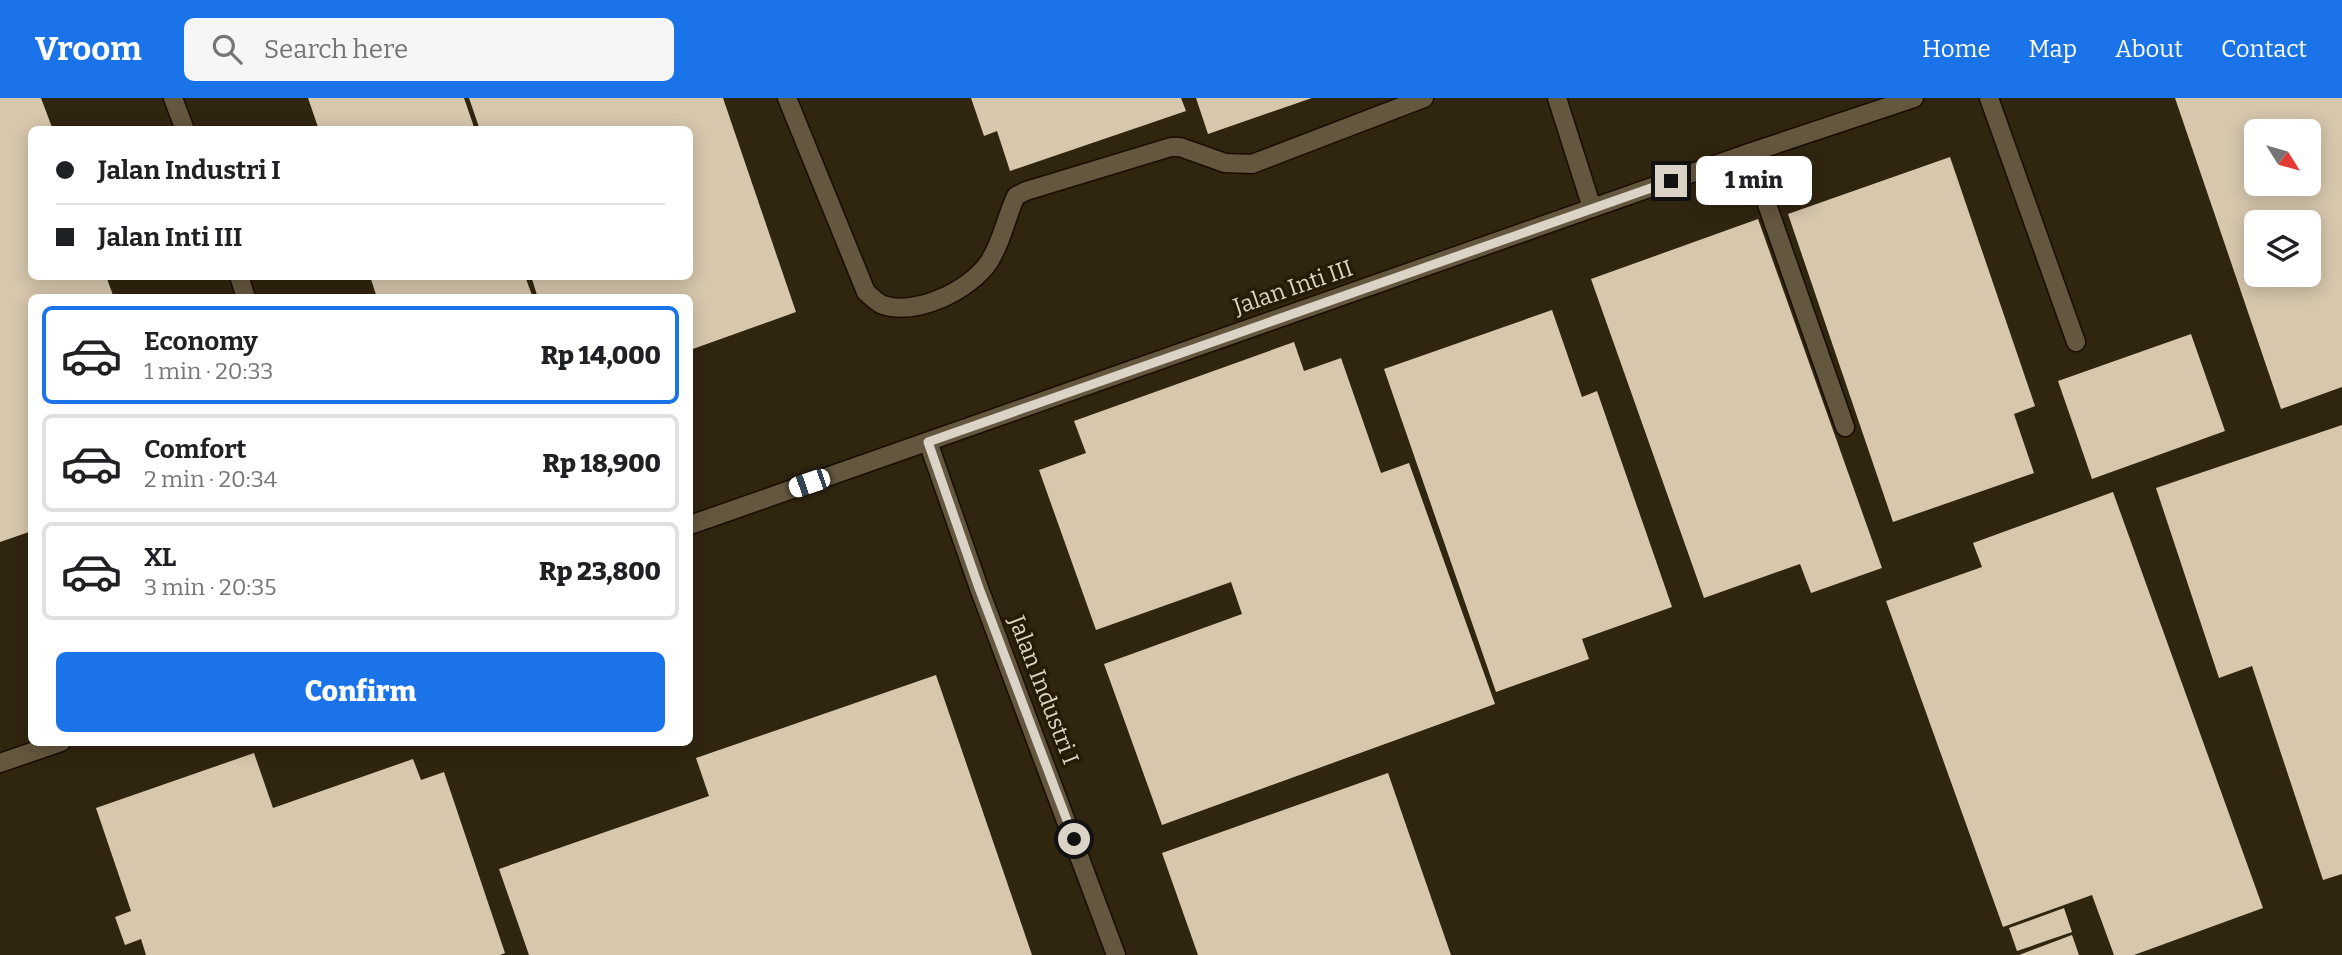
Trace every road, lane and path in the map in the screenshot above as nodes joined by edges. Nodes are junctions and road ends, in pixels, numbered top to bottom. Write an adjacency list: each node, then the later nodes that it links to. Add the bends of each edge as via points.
1 (173, 98): 7 (street)
2 (787, 98): 3 (street, via 866,292 882,304 906,308 924,305 975,278 990,261 1016,196 1026,191 1171,147 1225,163 1252,164)
3 (1424, 98)
4 (1557, 98): 9 (street)
5 (1914, 98): 8 (street, Jalan Inti III)
6 (1989, 98): 10 (street)
7 (184, 126)
8 (1749, 153): 9 (street, Jalan Inti III); 11 (street)
9 (1592, 208): 12 (street, Jalan Inti III)
10 (2076, 342)
11 (1845, 427)
12 (928, 442): 13 (street, Jalan Inti III); 16 (street, Jalan Industri I)
13 (693, 524)
14 (49, 746): 15 (street)
15 (0, 763)
16 (1116, 955)

